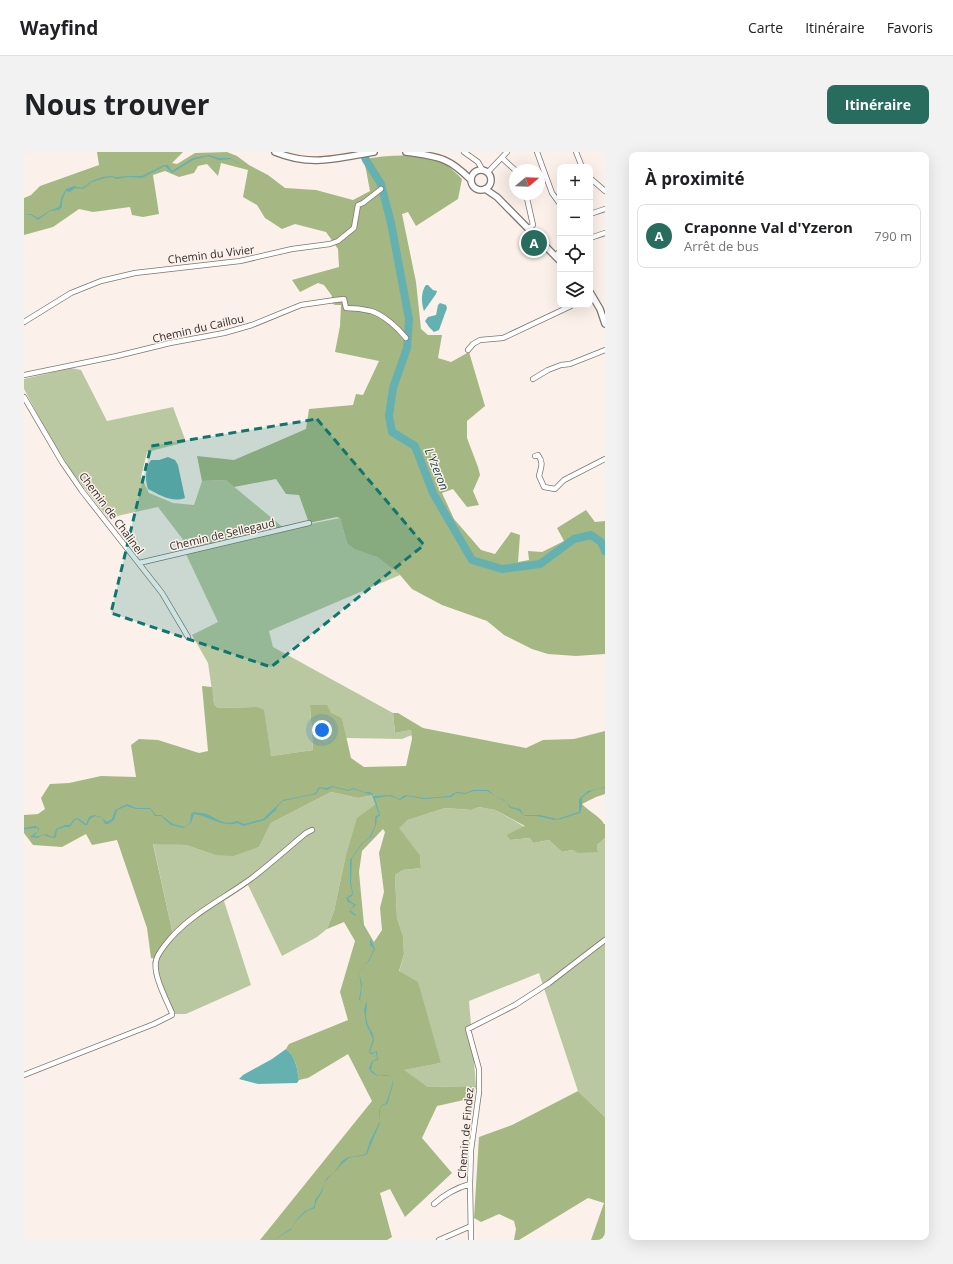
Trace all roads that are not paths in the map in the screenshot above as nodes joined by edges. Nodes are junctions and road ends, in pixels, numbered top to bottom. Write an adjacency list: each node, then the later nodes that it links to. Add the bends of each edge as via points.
1 (275, 152): 2 (main road, via 290,158 318,161)
2 (374, 152)
3 (406, 152): 11 (main road, via 439,157)
4 (464, 152): 12 (street, via 478,162)
5 (507, 152): 8 (street)
6 (538, 152): 23 (street)
7 (576, 152): 10 (street)
8 (502, 158): 9 (street); 14 (street)
9 (509, 164)
10 (581, 164)
11 (461, 169): 13 (main road); 15 (main road)
12 (482, 170): 13 (main road); 14 (main road)
13 (475, 171): 15 (main road)
14 (488, 172): 17 (main road)
15 (471, 180): 19 (main road, via 479,190)
16 (593, 181): 20 (street)
17 (491, 182): 19 (main road); 21 (main road)
18 (381, 189): 32 (street, Chemin du Vivier, via 358,205 354,228 330,244 280,251 240,261 153,270 110,279 71,293)
19 (485, 189): 21 (main road)
20 (605, 191)
21 (497, 197): 26 (main road)
22 (527, 200): 26 (street, via 533,225)
23 (557, 200)
24 (605, 208): 25 (street)
25 (593, 213)
26 (528, 229): 29 (main road)
27 (605, 233): 28 (street)
28 (593, 237)
29 (555, 256)
30 (593, 298): 33 (main road)
31 (567, 308): 35 (street, via 503,338 480,340)
32 (24, 322)
33 (605, 324)
34 (406, 338): 37 (street, Chemin du Caillou, via 378,314 346,308 344,299 301,305 224,333)
35 (468, 350)
36 (605, 350): 38 (street, via 548,370)
37 (24, 375)
38 (533, 379)
39 (24, 397): 43 (street, Chemin de Chalinel, via 82,491)
40 (535, 456): 41 (street, via 538,455 543,464 539,476 544,487 554,489 564,480)
41 (605, 459)
42 (309, 523): 43 (street, Chemin de Sellegaud)
43 (139, 563): 44 (street, Chemin de Chalinel)
44 (188, 637)
45 (312, 830): 47 (street, via 250,879 193,917 173,935 156,959 155,967 172,1015)
46 (605, 940): 48 (street, Chemin de Findez, via 544,987 468,1029 479,1069)
47 (24, 1075)
48 (470, 1184): 49 (street, via 443,1195); 50 (street, Chemin de Findez)
49 (434, 1204)
50 (471, 1226): 51 (street); 52 (street, Chemin de Findez)
51 (439, 1240)
52 (472, 1240)

